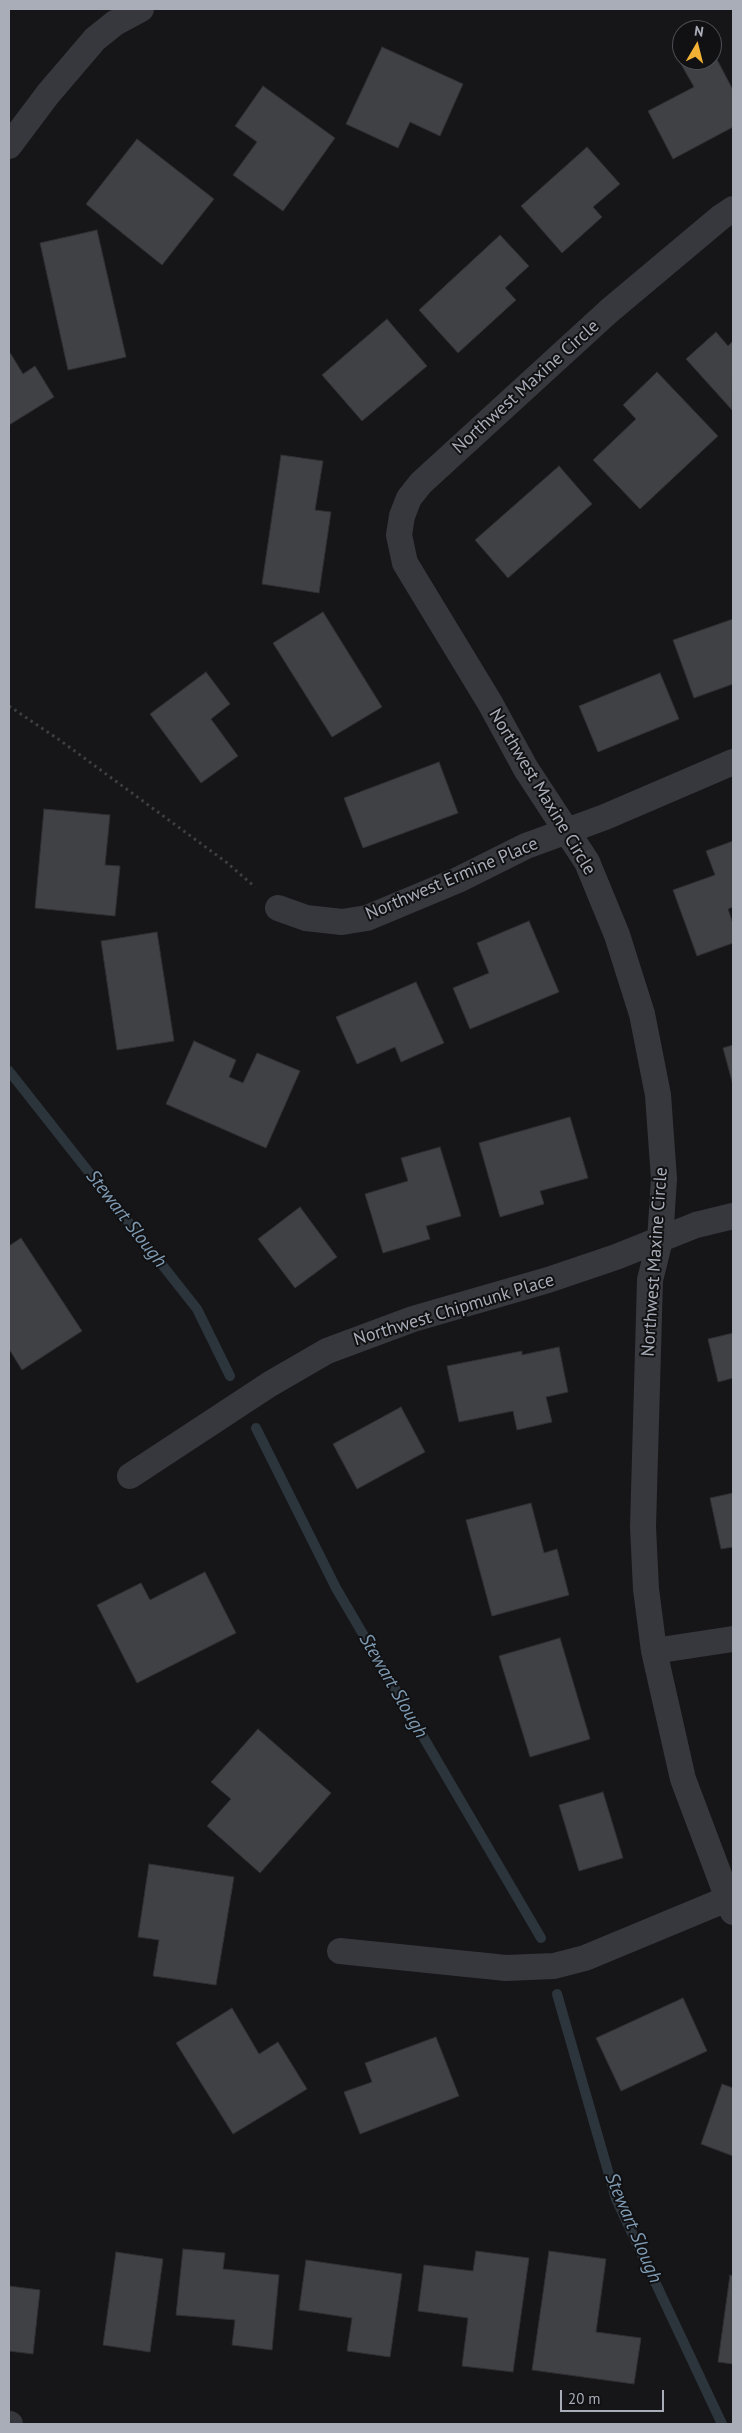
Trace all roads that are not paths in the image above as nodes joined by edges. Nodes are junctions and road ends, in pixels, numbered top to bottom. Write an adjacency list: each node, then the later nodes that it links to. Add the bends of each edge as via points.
1 (141, 9): 2 (street, via 115,22 95,40)
2 (9, 146)
3 (733, 209): 5 (street, Northwest Maxine Circle, via 609,312 421,483 409,498 402,516 399,535 405,563 526,769)
4 (733, 762): 5 (street, Northwest Ermine Place, via 606,817)
5 (566, 830): 6 (street, Northwest Ermine Place, via 366,918 342,922 306,918); 8 (street, Northwest Maxine Circle, via 587,862 617,935 642,1014 658,1096 664,1178)
6 (278, 908)
7 (733, 1216): 8 (street, Northwest Chipmunk Place)
8 (660, 1240): 9 (street, Northwest Chipmunk Place, via 548,1280 413,1319 327,1351 270,1384); 11 (street, Northwest Maxine Circle, via 650,1280 643,1527)
9 (130, 1476)
10 (733, 1639): 11 (street)
11 (654, 1651): 12 (street, Northwest Maxine Circle, via 682,1779)
12 (730, 1905): 13 (street, via 585,1958 554,1966 506,1968)
13 (340, 1952)

